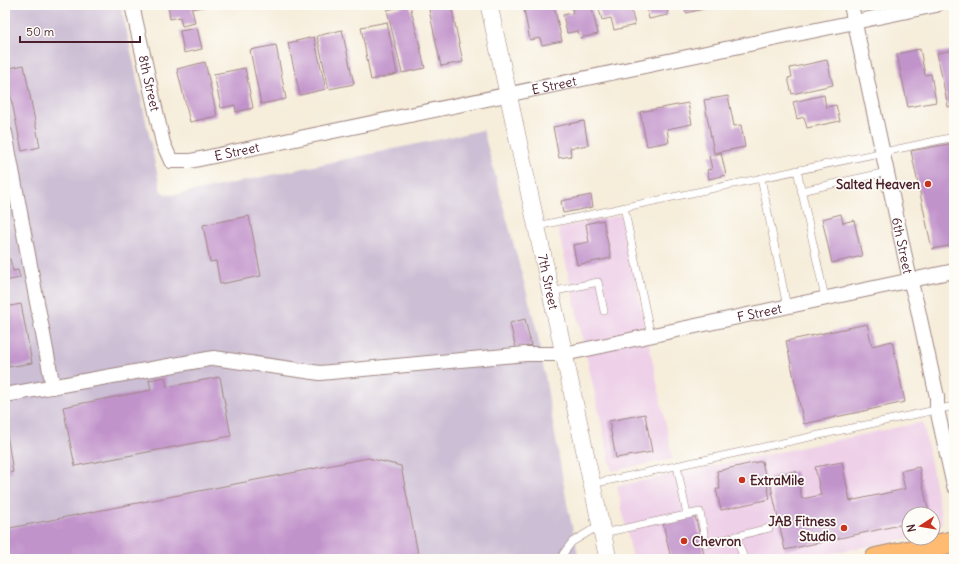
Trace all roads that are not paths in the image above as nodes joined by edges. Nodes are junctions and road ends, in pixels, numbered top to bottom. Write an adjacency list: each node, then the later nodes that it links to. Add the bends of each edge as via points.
1 (132, 5): 10 (street, 8th Street, via 163,143)
2 (489, 5): 6 (street, 7th Street)
3 (851, 5): 5 (street, 6th Street)
4 (936, 5): 5 (street, E Street)
5 (855, 22): 6 (street, E Street); 9 (street, 6th Street)
6 (509, 95): 10 (street, E Street, via 190,161); 16 (street, 7th Street)
7 (5, 133): 25 (street)
8 (954, 137): 9 (lane)
9 (882, 152): 11 (lane); 12 (street, 6th Street)
10 (171, 161)
11 (797, 170): 13 (lane); 14 (lane)
12 (887, 172): 14 (lane); 18 (street, 6th Street)
13 (761, 178): 15 (lane); 21 (lane)
14 (801, 191): 20 (lane)
15 (624, 207): 16 (lane); 23 (lane)
16 (537, 226): 19 (street, 7th Street)
17 (954, 271): 18 (street, F Street)
18 (910, 280): 20 (street, F Street); 28 (street, 6th Street, via 935,390)
19 (551, 292): 22 (lane, via 598,282); 24 (street, 7th Street)
20 (825, 298): 21 (street, F Street)
21 (786, 307): 23 (street, F Street)
22 (604, 310)
23 (651, 336): 24 (street, F Street)
24 (564, 354): 25 (street, F Street, via 526,354 320,372 214,358); 30 (street, 7th Street)
25 (53, 386): 26 (street, F Street)
26 (5, 395)
27 (954, 406): 28 (lane)
28 (937, 410): 29 (lane); 31 (street, 6th Street)
29 (677, 466): 30 (lane); 32 (lane)
30 (592, 484): 34 (street, 7th Street)
31 (954, 486)
32 (687, 515): 34 (lane); 35 (lane, via 700,512 706,544)
33 (769, 528): 35 (lane)
34 (602, 529): 37 (lane, via 572,542 563,554); 38 (street, 7th Street)
35 (736, 536): 39 (lane)
36 (954, 542): 40 (main road)
37 (564, 559)
38 (608, 559)
39 (744, 559)
40 (876, 559)

